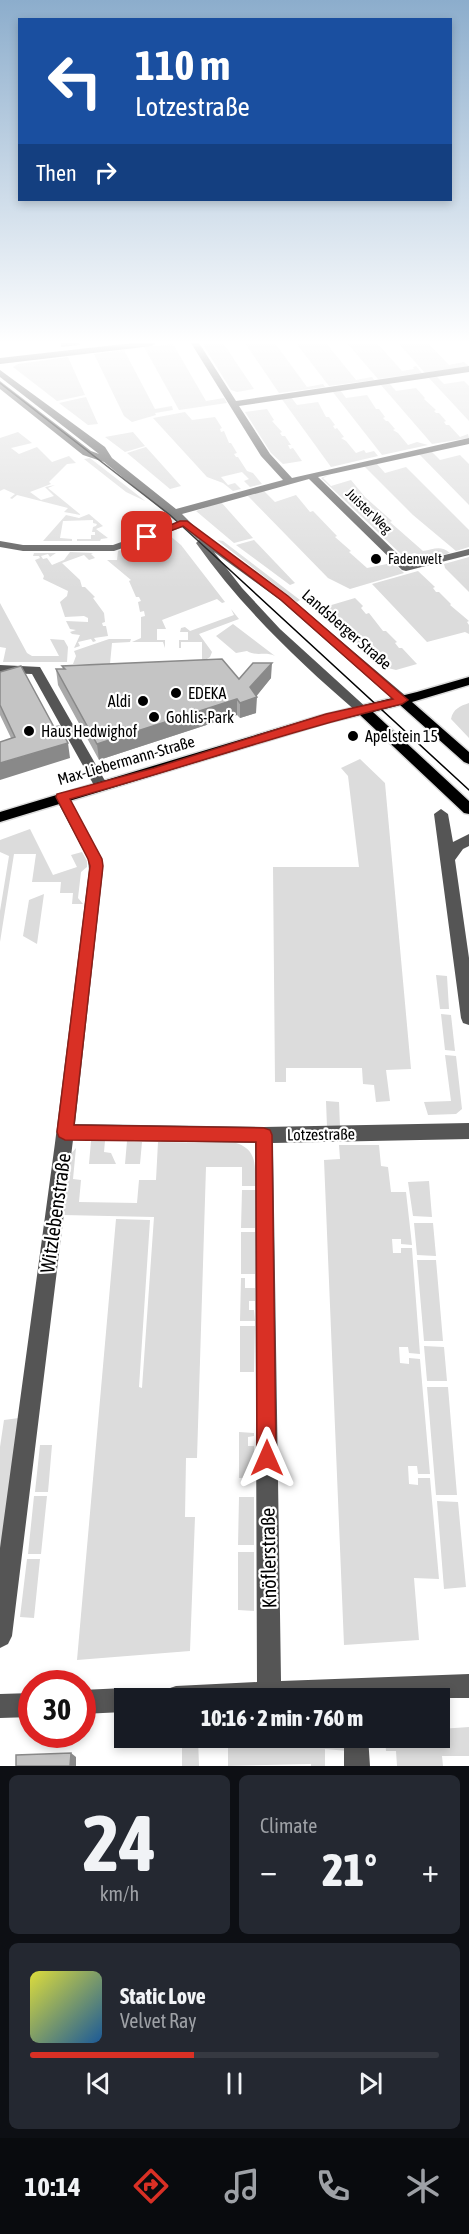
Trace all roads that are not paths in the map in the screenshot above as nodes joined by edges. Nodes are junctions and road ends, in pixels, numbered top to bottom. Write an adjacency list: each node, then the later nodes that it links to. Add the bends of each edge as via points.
1 (52, 425): 5 (street, via 87,453)
2 (70, 425): 5 (street, via 101,449)
3 (247, 425): 7 (street, via 266,456)
4 (469, 441): 6 (street)
5 (108, 460): 8 (street)
6 (311, 476): 7 (street); 11 (street, Juister Weg, via 406,568)
7 (290, 481): 8 (street)
8 (174, 513): 9 (street)
9 (188, 527): 10 (street, via 114,548 22,548); 14 (street, Landsberger Straße, via 285,598); 15 (street, via 262,620)
10 (0, 544)
11 (469, 552)
12 (0, 669): 17 (street, via 36,670)
13 (469, 681): 14 (main road, Max-Liebermann-Straße)
14 (402, 700): 15 (main road, Max-Liebermann-Straße); 16 (main road, Landsberger Straße)
15 (362, 709): 17 (main road, Max-Liebermann-Straße); 19 (main road)
16 (469, 759)
17 (101, 786): 18 (main road, Max-Liebermann-Straße)
18 (62, 797): 21 (main road, Max-Liebermann-Straße); 26 (street, Witzlebenstraße, via 96,866)
19 (469, 809)
20 (441, 814): 23 (street)
21 (0, 817)
22 (469, 838): 23 (street)
23 (448, 859): 24 (street)
24 (469, 1018)
25 (469, 1131): 27 (street, Lotzestraße)
26 (65, 1132): 27 (street, Lotzestraße); 28 (street, Witzlebenstraße)
27 (264, 1135): 30 (street, Knöflerstraße)
28 (0, 1636)
29 (469, 1686): 31 (street)
30 (269, 1688)
31 (440, 1688)
32 (114, 1700): 33 (street)
33 (96, 1701)
34 (18, 1705): 35 (street)
35 (0, 1706)
36 (356, 1748): 37 (street)
37 (357, 1766)

